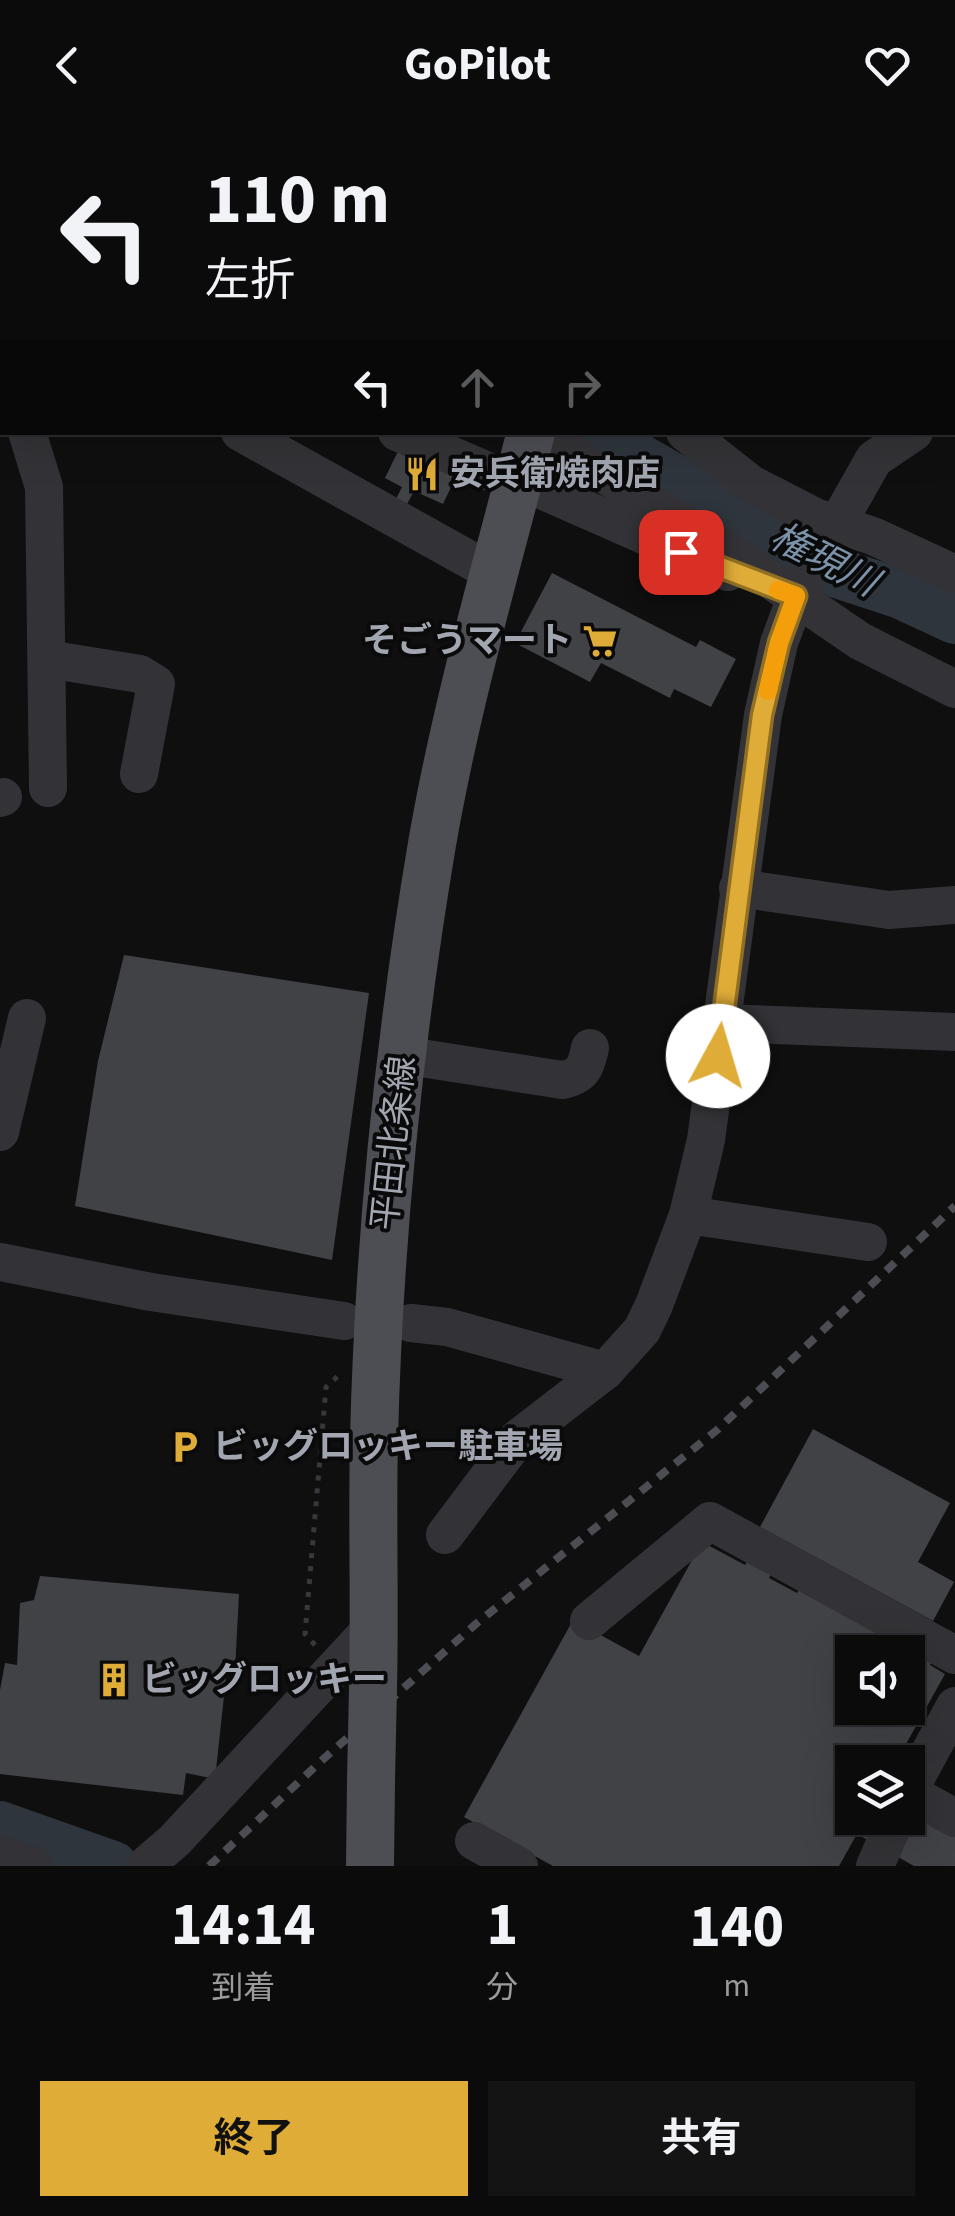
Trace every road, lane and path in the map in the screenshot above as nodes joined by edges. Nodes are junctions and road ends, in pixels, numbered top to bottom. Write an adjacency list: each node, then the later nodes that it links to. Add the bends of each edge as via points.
1 (28, 435): 15 (street, via 44,487)
2 (245, 435): 12 (street)
3 (404, 435): 9 (street)
4 (532, 435): 12 (main road, 平田北条線)
5 (538, 435): 14 (street)
6 (689, 435): 11 (street, via 751,484)
7 (906, 435): 8 (street)
8 (875, 446): 11 (street)
9 (490, 472)
10 (544, 490): 14 (street, via 715,568)
11 (834, 530): 13 (street); 14 (street)
12 (495, 574): 25 (main road, 平田北条線, via 433,841)
13 (955, 574)
14 (801, 587): 16 (street, via 860,641); 19 (street, via 762,715)
15 (46, 659): 17 (street, via 140,674 156,684); 18 (street)
16 (955, 689)
17 (143, 773)
18 (48, 788)
19 (738, 888): 20 (street, via 888,910); 22 (street)
20 (955, 905)
21 (27, 1018): 26 (street)
22 (722, 1024): 23 (street); 27 (street)
23 (955, 1032)
24 (590, 1048): 25 (street, via 586,1068 562,1080)
25 (402, 1055): 37 (main road, 平田北条線, via 379,1305 374,1626)
26 (0, 1132)
27 (688, 1215): 28 (street); 33 (street, via 642,1330)
28 (868, 1242)
29 (0, 1262): 30 (street)
30 (344, 1321)
31 (410, 1322): 33 (street)
32 (340, 1361): 37 (path, via 338,1376 326,1388 306,1634)
33 (605, 1371): 34 (street, via 518,1439)
34 (445, 1535)
35 (589, 1621): 36 (street, via 710,1521)
36 (955, 1655)
37 (353, 1678): 46 (street); 47 (main road, 平田北条線, bridge, via 371,1780)
38 (955, 1706): 39 (street)
39 (925, 1761)
40 (925, 1801): 41 (street)
41 (955, 1818)
42 (889, 1835): 49 (street)
43 (474, 1841): 48 (street)
44 (0, 1854): 45 (street)
45 (34, 1866)
46 (145, 1866)
47 (370, 1866)
48 (519, 1866)
49 (875, 1866)

